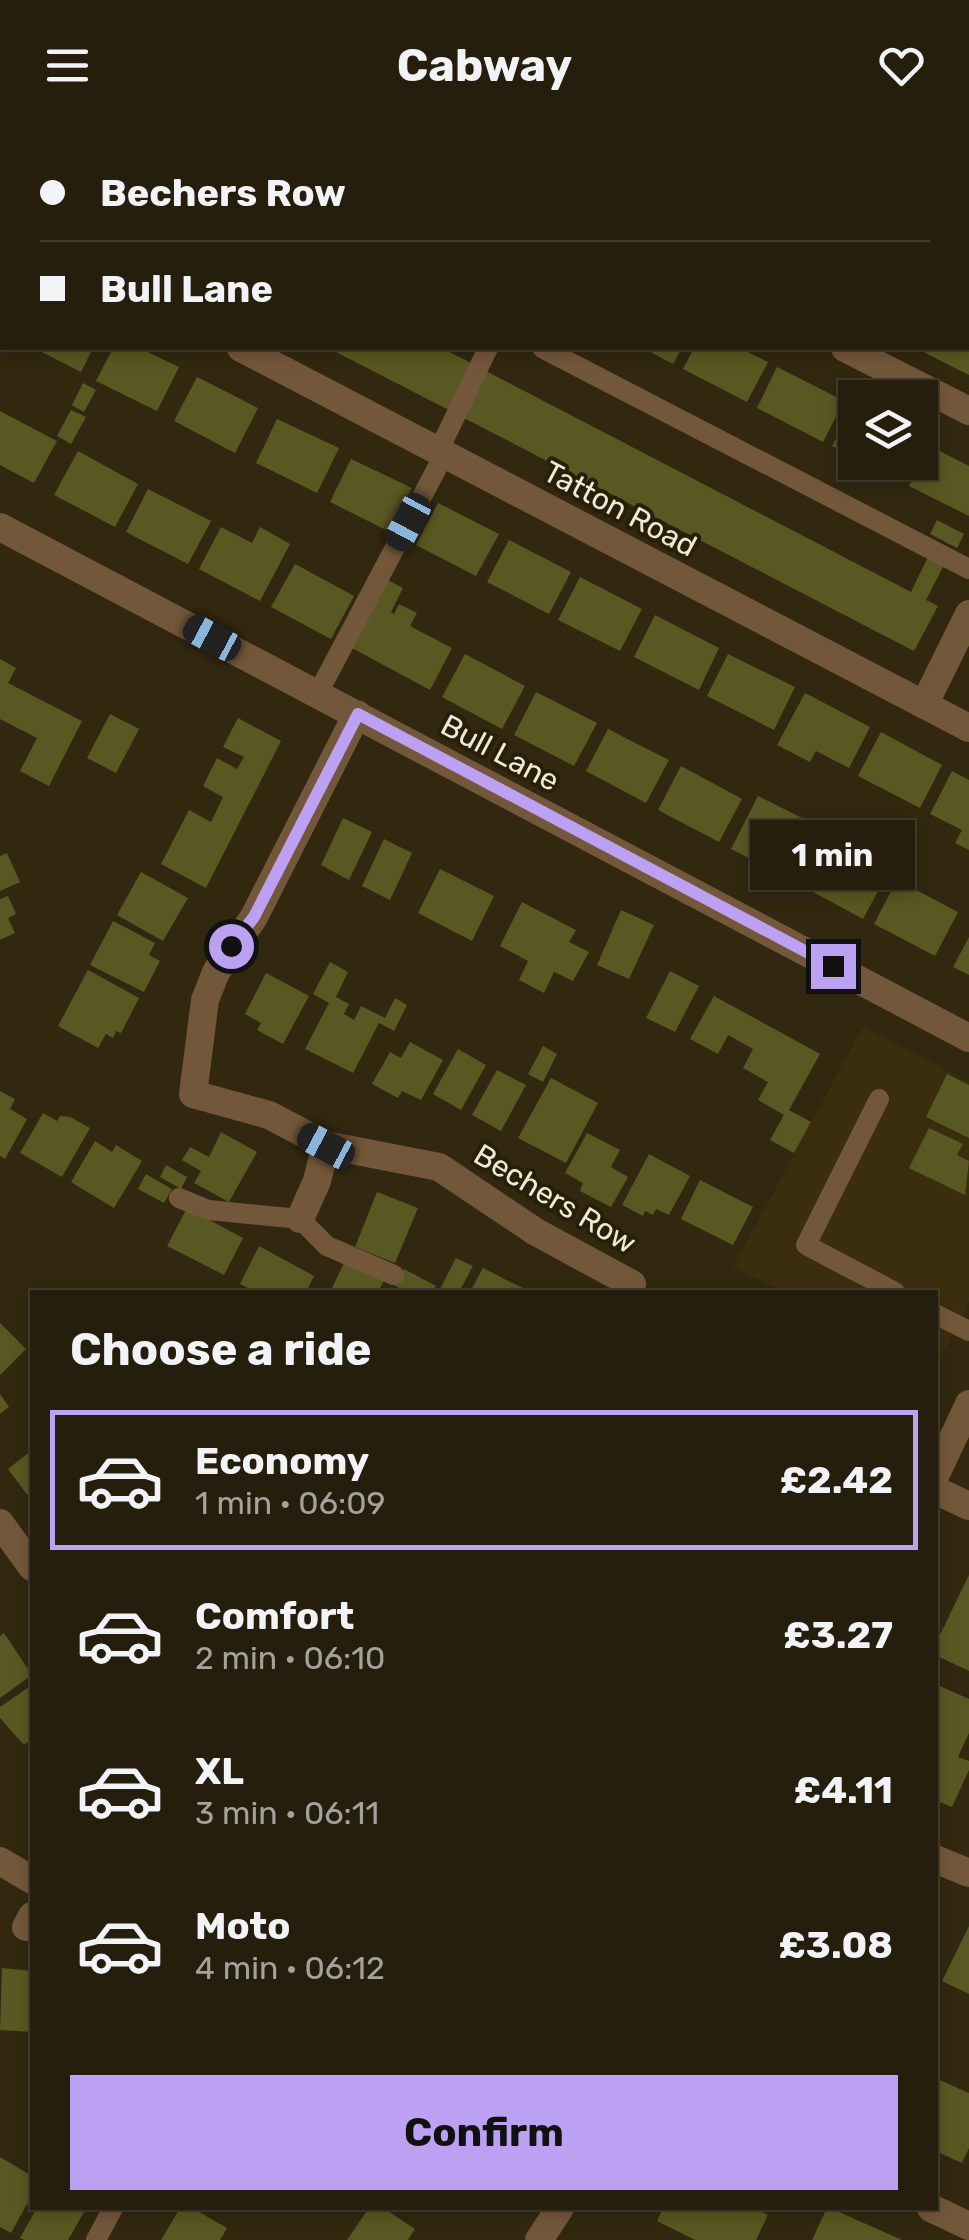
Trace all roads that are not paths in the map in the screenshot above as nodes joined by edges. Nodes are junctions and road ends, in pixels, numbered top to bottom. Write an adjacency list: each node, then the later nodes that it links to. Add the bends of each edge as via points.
1 (246, 350): 6 (street, Tatton Road)
2 (487, 350): 6 (lane)
3 (546, 350): 8 (lane)
4 (848, 350): 5 (street)
5 (969, 412)
6 (442, 452): 10 (lane); 11 (street, Tatton Road)
7 (0, 527): 10 (street, Bull Lane)
8 (969, 568)
9 (969, 614): 11 (street)
10 (318, 693): 12 (street, Bull Lane)
11 (924, 705): 13 (street, Tatton Road)
12 (358, 714): 14 (street, Bull Lane); 16 (street, Bechers Row, via 254,917 216,972 205,1000 193,1094 269,1115)
13 (969, 728)
14 (969, 1038)
15 (880, 1099): 21 (lane, via 806,1245)
16 (326, 1146): 18 (street); 20 (street, Bechers Row, via 439,1167 536,1232)
17 (178, 1198): 18 (lane, via 208,1210)
18 (300, 1219): 19 (lane, via 327,1246)
19 (394, 1276)
20 (632, 1284)
21 (891, 1290)
22 (938, 1316): 23 (lane)
23 (969, 1332)
24 (969, 1404): 25 (street)
25 (938, 1470)
26 (938, 1491): 27 (street)
27 (969, 1506)
28 (0, 1522): 29 (street)
29 (30, 1564)
30 (938, 1859): 32 (street)
31 (0, 1861): 33 (street)
32 (969, 1873)
33 (30, 1879)
34 (112, 2210): 38 (lane)
35 (559, 2210): 39 (street)
36 (935, 2210): 37 (street)
37 (969, 2226)
38 (96, 2240)
39 (540, 2240)

